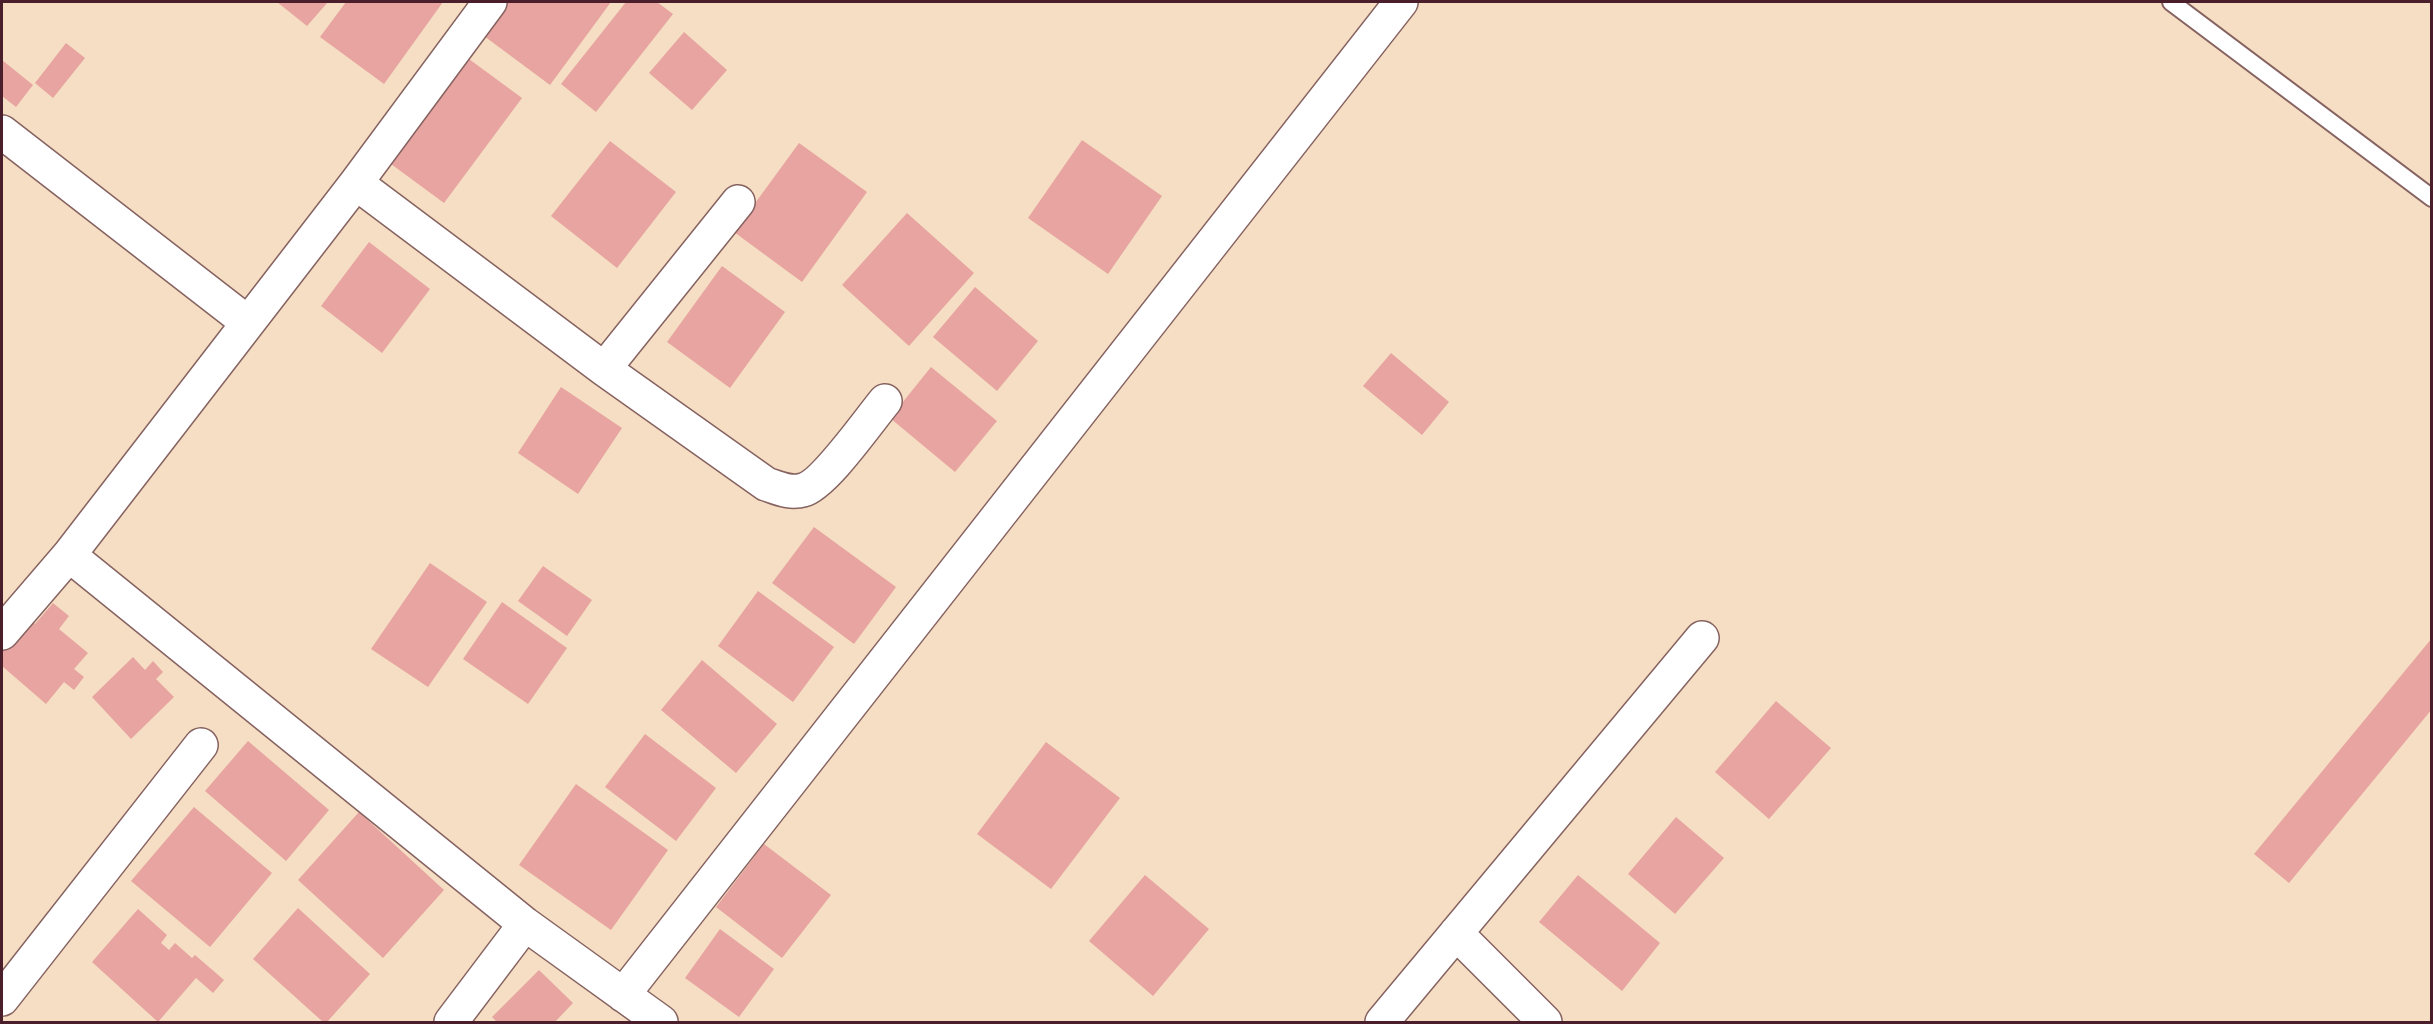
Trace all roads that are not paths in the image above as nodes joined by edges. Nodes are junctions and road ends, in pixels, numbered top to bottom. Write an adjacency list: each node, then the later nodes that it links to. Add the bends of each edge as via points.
1 (488, 2): 5 (street)
2 (1401, 2): 17 (street)
3 (2171, 2): 6 (lane)
4 (2, 132): 8 (street)
5 (356, 183): 8 (street); 9 (street)
6 (2432, 198)
7 (738, 202): 9 (street)
8 (247, 322): 11 (street)
9 (604, 369): 10 (street, via 766,484 789,492 804,490 820,481)
10 (885, 400)
11 (69, 555): 12 (street); 15 (street)
12 (2, 633)
13 (1702, 638): 16 (street)
14 (201, 746): 18 (street)
15 (525, 924): 17 (street); 19 (street)
16 (1456, 933): 21 (street); 22 (street)
17 (623, 995): 20 (street)
18 (2, 999)
19 (451, 1023)
20 (661, 1023)
21 (1382, 1023)
22 (1545, 1023)

